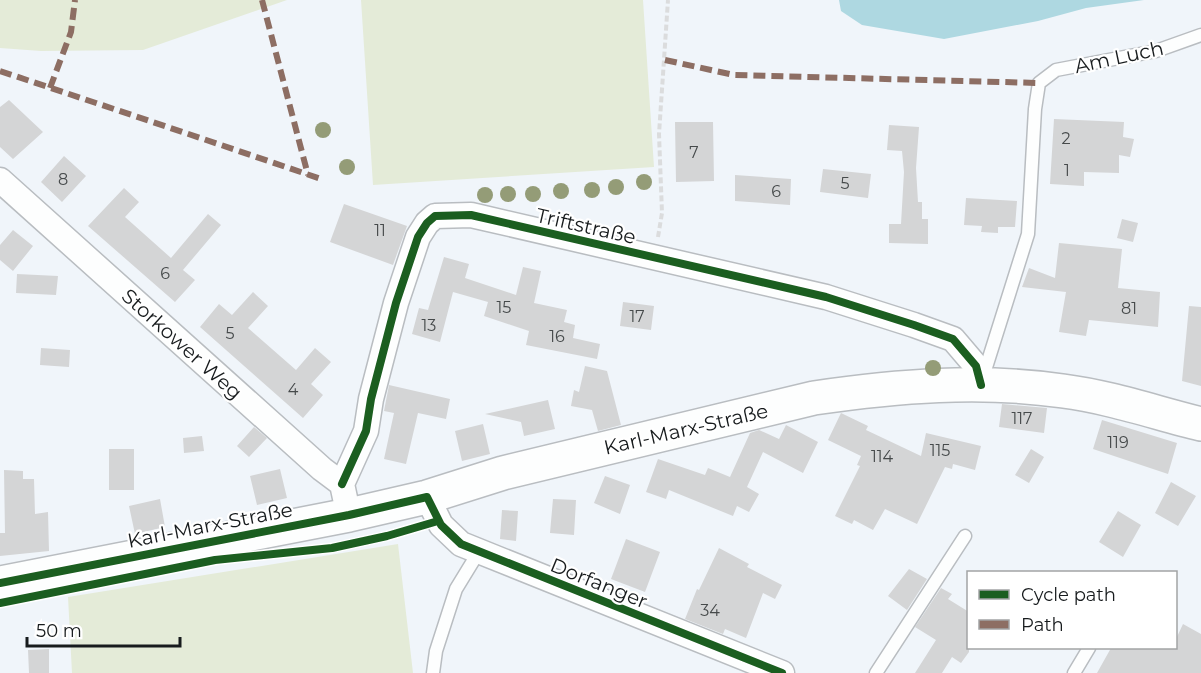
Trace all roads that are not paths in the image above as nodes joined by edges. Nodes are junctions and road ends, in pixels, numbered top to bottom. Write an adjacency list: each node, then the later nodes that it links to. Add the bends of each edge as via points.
1 (1201, 35): 3 (lane, Am Luch, via 1156,51 1056,70 1039,83 1028,234)
2 (0, 180): 6 (street, Storkower Weg, via 322,470)
3 (981, 385): 4 (street, Karl-Marx-Straße, via 1065,391); 5 (street, Karl-Marx-Straße, via 891,388 814,399 503,473); 6 (street, Triftstraße, via 976,366 953,339 826,297 471,215 435,216 418,237 396,303 366,431)
4 (1201, 424)
5 (427, 497): 6 (street, Karl-Marx-Straße); 8 (street, Dorfanger, via 449,535)
6 (345, 500): 9 (street, Karl-Marx-Straße)
7 (965, 536): 13 (lane)
8 (478, 553): 11 (lane, via 456,589); 12 (street, Dorfanger)
9 (0, 583)
10 (1088, 649): 14 (lane)
11 (433, 673)
12 (782, 673)
13 (876, 673)
14 (1074, 673)

